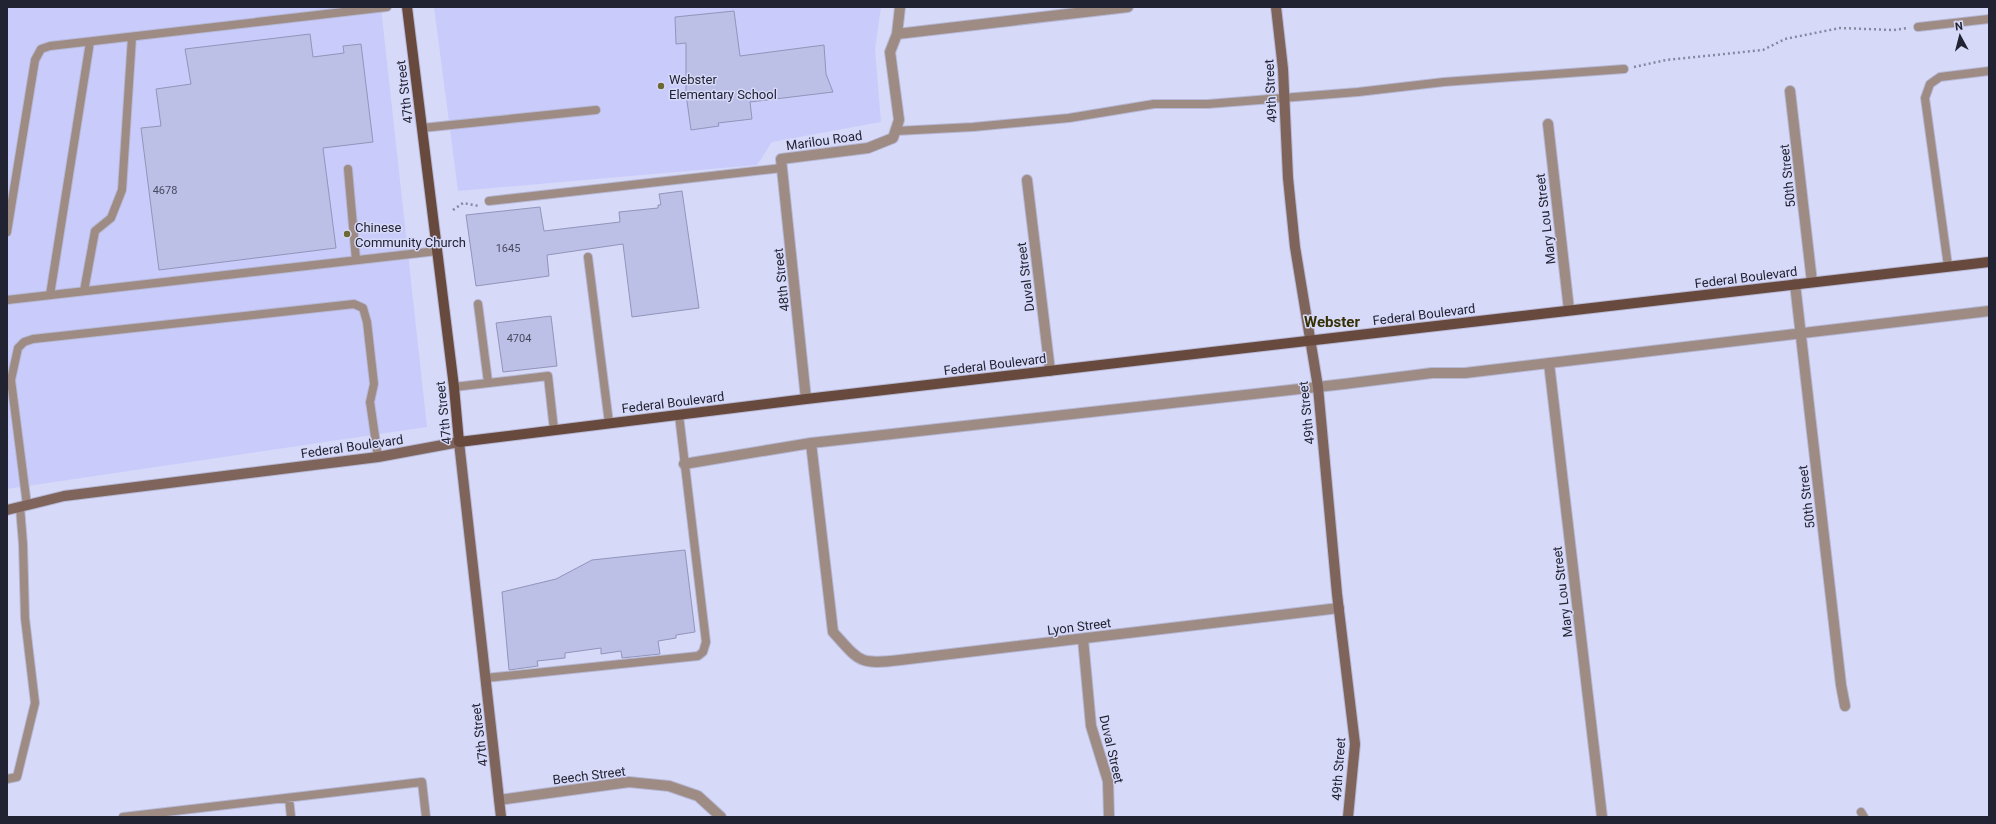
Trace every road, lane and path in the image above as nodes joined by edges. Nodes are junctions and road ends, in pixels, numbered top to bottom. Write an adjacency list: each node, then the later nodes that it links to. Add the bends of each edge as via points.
1 (387, 7): 10 (lane)
2 (407, 7): 18 (main road, 47th Street)
3 (900, 7): 9 (street)
4 (1128, 7): 6 (street)
5 (1276, 7): 15 (main road, 49th Street)
6 (1085, 10): 9 (street)
7 (1989, 19): 8 (lane)
8 (1918, 27): 12 (path, via 1894,30 1840,28 1785,39 1763,50 1666,60)
9 (897, 34): 19 (street, via 890,52 899,120)
10 (132, 37): 11 (lane); 33 (lane, via 122,190 111,218 95,231)
11 (90, 42): 25 (lane, via 50,46 41,49 34,60); 34 (lane)
12 (1624, 69): 15 (lane)
13 (1989, 71): 30 (lane, via 1940,77 1930,84 1925,98)
14 (1790, 91): 31 (street, 50th Street)
15 (1284, 97): 19 (lane, via 1208,104 1154,104 1062,118); 40 (main road, 49th Street, via 1295,247)
16 (596, 110): 18 (lane)
17 (1548, 124): 37 (street, Mary Lou Street)
18 (422, 128): 26 (main road, 47th Street)
19 (895, 134): 20 (street, Marilou Road, via 868,148)
20 (781, 164): 23 (lane); 46 (street, 48th Street)
21 (348, 169): 28 (lane)
22 (1027, 180): 42 (street, Duval Street)
23 (489, 201): 24 (path, via 482,206 463,202)
24 (453, 210)
25 (7, 232)
26 (437, 250): 28 (lane); 44 (main road, 47th Street)
27 (588, 257): 48 (lane)
28 (356, 260): 33 (lane)
29 (1989, 262): 30 (main road, Federal Boulevard)
30 (1948, 266): 31 (main road, Federal Boulevard)
31 (1812, 282): 32 (main road, Federal Boulevard)
32 (1795, 284): 37 (main road, Federal Boulevard); 39 (street, 50th Street)
33 (84, 291): 34 (lane)
34 (50, 295): 35 (lane)
35 (7, 300)
36 (478, 304): 43 (lane)
37 (1569, 310): 40 (main road, Federal Boulevard)
38 (1989, 311): 39 (street)
39 (1800, 334): 41 (street); 59 (street, 50th Street)
40 (1310, 341): 42 (main road, Federal Boulevard); 45 (main road, 49th Street)
41 (1549, 364): 45 (street, via 1465,373 1432,373); 71 (street, Mary Lou Street)
42 (1050, 371): 46 (main road, Federal Boulevard)
43 (488, 382): 44 (lane); 49 (lane, via 548,376)
44 (454, 387): 50 (main road, 47th Street)
45 (1318, 387): 51 (street); 56 (main road, 49th Street)
46 (806, 399): 47 (main road, Federal Boulevard)
47 (679, 415): 48 (main road, Federal Boulevard); 53 (lane)
48 (609, 424): 49 (main road, Federal Boulevard)
49 (554, 430): 50 (main road, Federal Boulevard)
50 (459, 442): 52 (main road, Federal Boulevard); 58 (main road, 47th Street)
51 (811, 443): 53 (street); 57 (street, Lyon Street, via 833,632 864,662 876,663)
52 (378, 457): 54 (main road, Federal Boulevard, via 64,496); 54 (lane, via 370,402 374,384 367,322 363,308 354,304 33,339 24,342 18,348 11,380)
53 (684, 464): 58 (lane, via 706,642 703,652 698,656)
54 (23, 506): 55 (main road, Federal Boulevard); 60 (lane, via 25,618 35,703 18,777)
55 (7, 510)
56 (1339, 608): 57 (street, Lyon Street); 70 (main road, 49th Street, via 1355,744)
57 (1083, 639): 69 (street, Duval Street, via 1091,726 1108,781)
58 (486, 678): 62 (main road, 47th Street)
59 (1845, 706)
60 (7, 779)
61 (289, 798): 63 (lane); 65 (lane); 66 (lane, via 422,782)
62 (499, 800): 67 (main road, 47th Street); 68 (street, Beech Street, via 629,782 669,786 698,796)
63 (186, 813): 64 (lane)
64 (123, 817)
65 (291, 817)
66 (426, 817)
67 (501, 817)
68 (721, 817)
69 (1109, 817)
70 (1348, 817)
71 (1602, 817)

